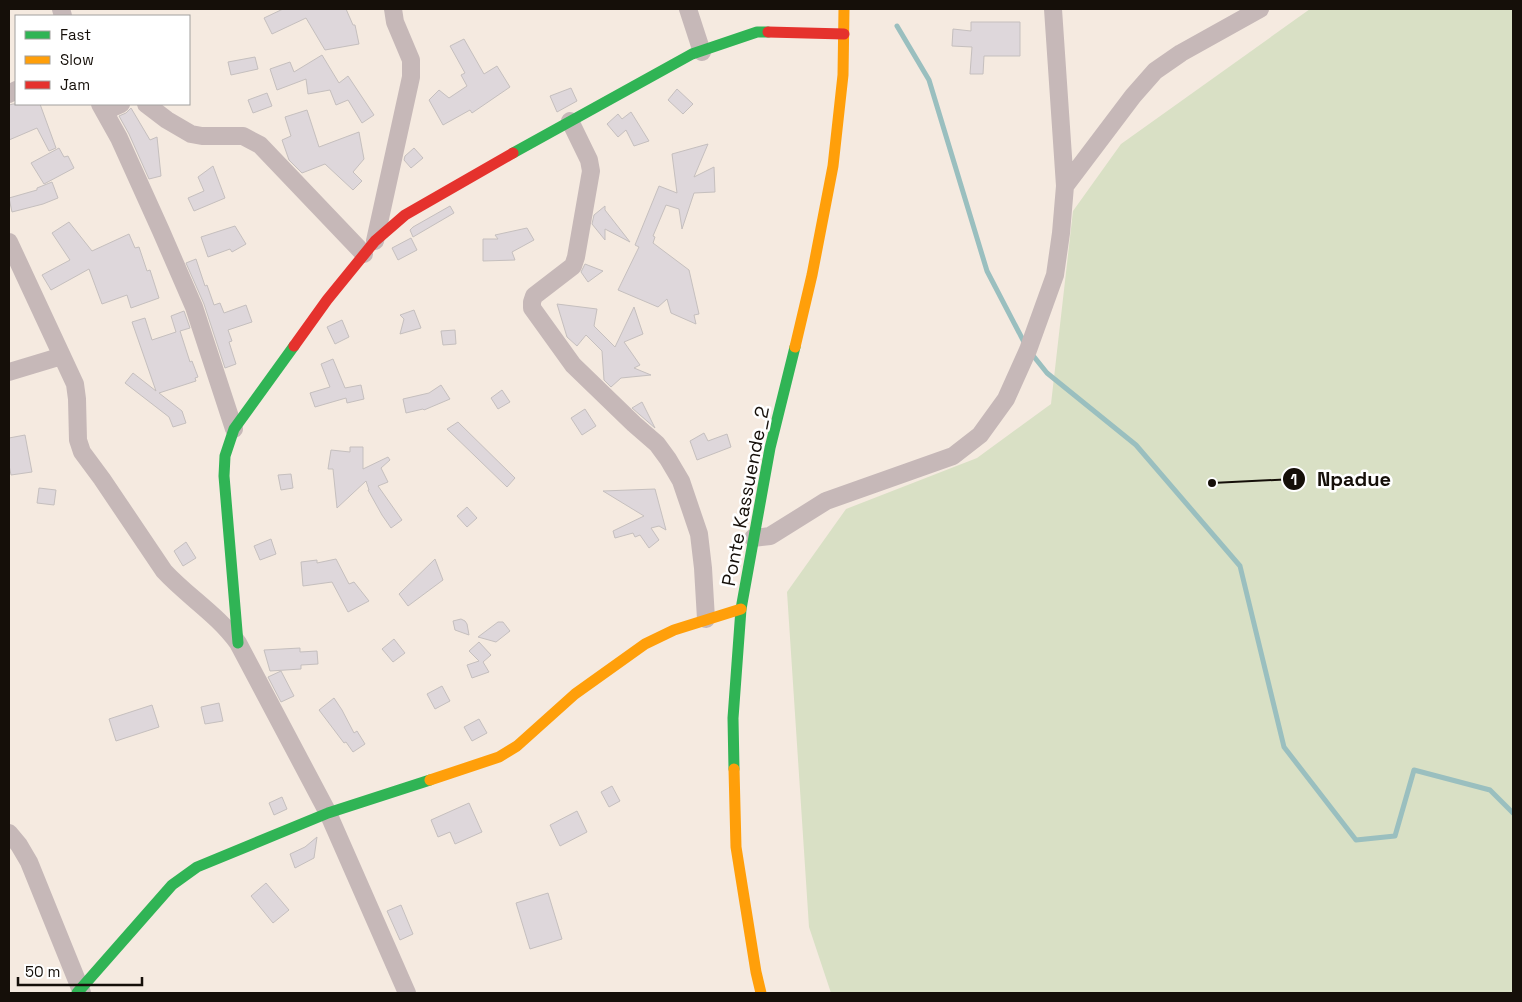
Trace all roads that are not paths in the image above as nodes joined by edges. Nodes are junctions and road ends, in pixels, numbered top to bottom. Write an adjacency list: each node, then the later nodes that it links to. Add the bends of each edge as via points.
1 (393, 9): 13 (street, via 394,22 411,60 411,77)
2 (688, 9): 7 (street)
3 (844, 9): 6 (main road, Ponte Kassuende_2)
4 (1053, 9): 11 (street)
5 (1260, 9): 11 (street, via 1181,53 1155,72)
6 (844, 34): 7 (main road, via 757,32); 17 (main road, Ponte Kassuende_2, via 833,166)
7 (702, 52): 10 (main road, via 692,54)
8 (147, 105): 13 (street, via 191,134 244,136 260,145)
9 (109, 106): 16 (street, via 119,138 194,307)
10 (570, 121): 13 (main road, via 405,215); 19 (street, via 591,171 576,257 573,266 534,296 532,308 573,365 657,444 680,481 699,534)
11 (1065, 186): 17 (street, via 1055,275 1006,399 980,434 953,456 826,501 770,536)
12 (9, 242): 14 (street)
13 (370, 247): 16 (main road)
14 (62, 356): 15 (street); 20 (street, via 78,399 78,440 82,452 164,571 227,628)
15 (9, 372)
16 (234, 429): 20 (main road, via 225,456 224,476)
17 (753, 538): 18 (main road, Ponte Kassuende_2)
18 (741, 609): 19 (main road); 25 (main road, Ponte Kassuende_2, via 733,718 736,847)
19 (706, 619): 21 (main road, via 645,644 575,694 517,746 500,757)
20 (238, 643): 21 (street)
21 (328, 813): 23 (main road, via 197,867 184,876); 24 (street)
22 (9, 833): 23 (street, via 29,862)
23 (80, 992)
24 (408, 993)
25 (761, 993)

